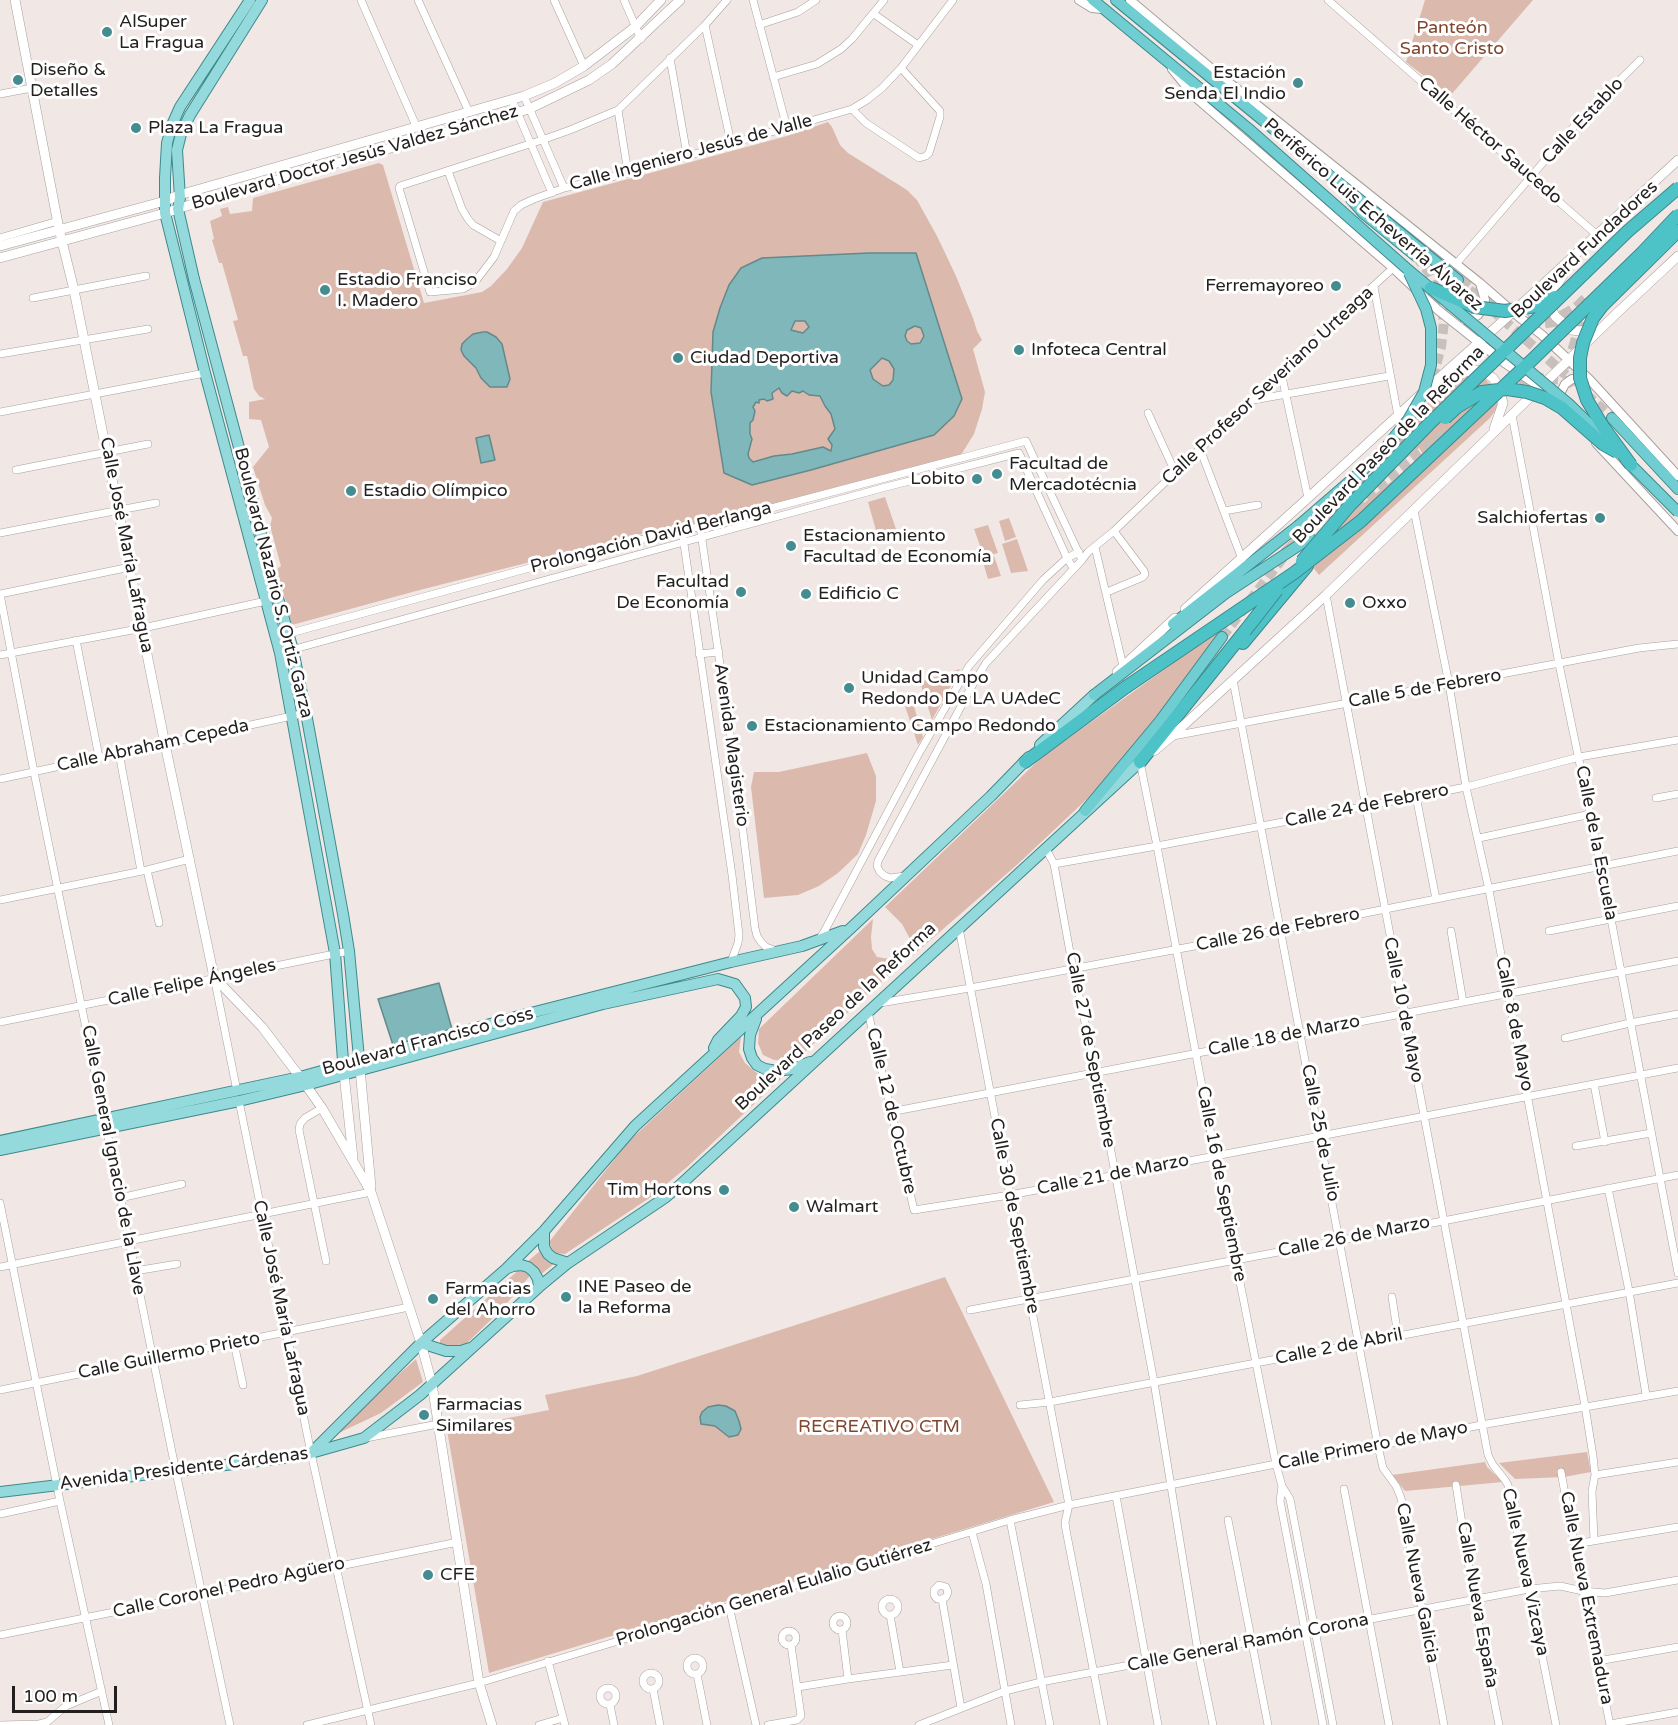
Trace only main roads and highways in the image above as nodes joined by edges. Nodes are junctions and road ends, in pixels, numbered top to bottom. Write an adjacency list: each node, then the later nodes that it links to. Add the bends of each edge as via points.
1 (15, 0): 18 (main road, Calle José María Lafragua)
2 (250, 0): 14 (main road, Boulevard Nazario S. Ortiz Garza, via 172,125)
3 (262, 0): 12 (main road, Boulevard Nazario S. Ortiz Garza, via 181,134 177,150)
4 (661, 0): 12 (main road, Boulevard Doctor Jesús Valdez Sánchez, via 584,66 524,96)
5 (680, 0): 15 (main road, Boulevard Doctor Jesús Valdez Sánchez, via 612,64 589,80 528,109)
6 (1093, 0): 26 (highway, Periférico Luis Echeverría Álvarez, bridge, via 1249,129)
7 (1116, 0): 8 (highway, Periférico Luis Echeverría Álvarez)
8 (1139, 7): 10 (highway, Periférico Luis Echeverría Álvarez)
9 (1678, 160): 22 (main road)
10 (1342, 186): 23 (highway, via 1358,208); 27 (highway, Periférico Luis Echeverría Álvarez)
11 (1678, 188): 30 (highway, Boulevard Fundadores, bridge)
12 (179, 195): 14 (main road, Boulevard Doctor Jesús Valdez Sánchez); 15 (main road, Boulevard Nazario S. Ortiz Garza)
13 (1678, 196): 28 (highway, bridge, via 1563,293 1536,306 1505,311 1475,307)
14 (165, 201): 16 (main road, Boulevard Nazario S. Ortiz Garza); 18 (main road, Boulevard Doctor Jesús Valdez Sánchez)
15 (178, 209): 16 (main road, Boulevard Doctor Jesús Valdez Sánchez); 50 (main road, Boulevard Nazario S. Ortiz Garza, via 306,713 349,951)
16 (165, 213): 20 (main road, Boulevard Doctor Jesús Valdez Sánchez); 51 (main road, Boulevard Nazario S. Ortiz Garza, via 280,653 335,953)
17 (1678, 215): 43 (highway, Boulevard Paseo de la Reforma, bridge, via 1384,501 1294,573 1126,687)
18 (59, 225): 20 (main road, Calle José María Lafragua); 21 (main road, Boulevard Doctor Jesús Valdez Sánchez)
19 (1678, 231): 35 (highway, bridge, via 1602,306 1593,318 1580,358 1580,378 1587,400)
20 (63, 241): 25 (main road, Boulevard Doctor Jesús Valdez Sánchez); 52 (main road, Calle José María Lafragua, via 214,977 262,1027)
21 (0, 246)
22 (1576, 255): 29 (main road, via 1551,296 1555,316 1571,330 1580,331); 31 (main road)
23 (1416, 256)
24 (1678, 256): 29 (main road)
25 (0, 258)
26 (1405, 267): 28 (highway, Periférico Luis Echeverría Álvarez, bridge); 41 (highway, bridge, via 1431,328 1431,365 1424,392 1408,420 1379,456 1298,526)
27 (1458, 279)
28 (1431, 288): 34 (highway, Periférico Luis Echeverría Álvarez, bridge, via 1569,404)
29 (1616, 314): 33 (main road)
30 (1516, 339): 39 (highway, Boulevard Paseo de la Reforma, bridge, via 1351,504 1267,602)
31 (1430, 386): 33 (main road, via 1471,371 1482,371 1493,378 1503,404); 41 (main road)
32 (1612, 418): 36 (highway)
33 (1492, 434): 44 (main road, via 1326,595)
34 (1617, 452): 35 (highway, Periférico Luis Echeverría Álvarez, bridge); 39 (highway, bridge, via 1545,398 1514,390 1482,392 1457,407 1367,494)
35 (1630, 465): 37 (highway, Periférico Luis Echeverría Álvarez, bridge)
36 (1678, 489)
37 (1678, 513)
38 (1310, 538): 42 (highway, via 1227,593)
39 (1251, 628): 44 (highway, Boulevard Paseo de la Reforma)
40 (1222, 638): 45 (highway)
41 (1148, 644): 42 (main road)
42 (1094, 695): 43 (main road, Boulevard Paseo de la Reforma)
43 (1025, 762): 46 (main road, Boulevard Paseo de la Reforma)
44 (1140, 762): 45 (main road, Boulevard Paseo de la Reforma)
45 (1085, 811): 49 (main road, Boulevard Paseo de la Reforma)
46 (851, 928): 47 (main road, Boulevard Paseo de la Reforma); 50 (main road, Boulevard Francisco Coss, via 778,952 519,1016)
47 (757, 1016): 48 (main road, Boulevard Paseo de la Reforma); 49 (main road, via 749,1049 758,1065 777,1071)
48 (710, 1056): 50 (main road, Boulevard Francisco Coss, via 718,1040 746,1007 735,984 718,979); 58 (main road, Boulevard Paseo de la Reforma, via 635,1126)
49 (817, 1059): 59 (main road, Boulevard Paseo de la Reforma, via 666,1197)
50 (360, 1065): 51 (main road, Boulevard Francisco Coss); 57 (main road, Boulevard Nazario S. Ortiz Garza)
51 (344, 1069): 52 (main road, Boulevard Francisco Coss); 56 (main road, Boulevard Nazario S. Ortiz Garza)
52 (303, 1081): 53 (main road, Boulevard Francisco Coss); 56 (main road)
53 (105, 1124): 54 (main road, Boulevard Francisco Coss); 55 (main road, Boulevard Francisco Coss)
54 (0, 1141)
55 (0, 1150)
56 (354, 1161): 57 (main road)
57 (371, 1192): 62 (main road)
58 (544, 1232): 59 (main road, via 548,1254); 60 (main road, Boulevard Paseo de la Reforma)
59 (568, 1263): 61 (main road, Boulevard Paseo de la Reforma)
60 (506, 1269): 61 (main road, via 528,1267); 62 (main road, Boulevard Paseo de la Reforma)
61 (539, 1287): 63 (main road, Boulevard Paseo de la Reforma)
62 (422, 1343): 63 (main road, via 453,1352); 64 (main road); 66 (main road, Boulevard Paseo de la Reforma)
63 (473, 1347): 64 (main road, Boulevard Paseo de la Reforma)
64 (432, 1384): 65 (main road, Boulevard Paseo de la Reforma); 68 (main road, via 479,1683)
65 (364, 1438): 66 (main road, Avenida Presidente Cárdenas)
66 (311, 1453): 67 (main road, Avenida Presidente Cárdenas)
67 (0, 1492)
68 (492, 1725)

